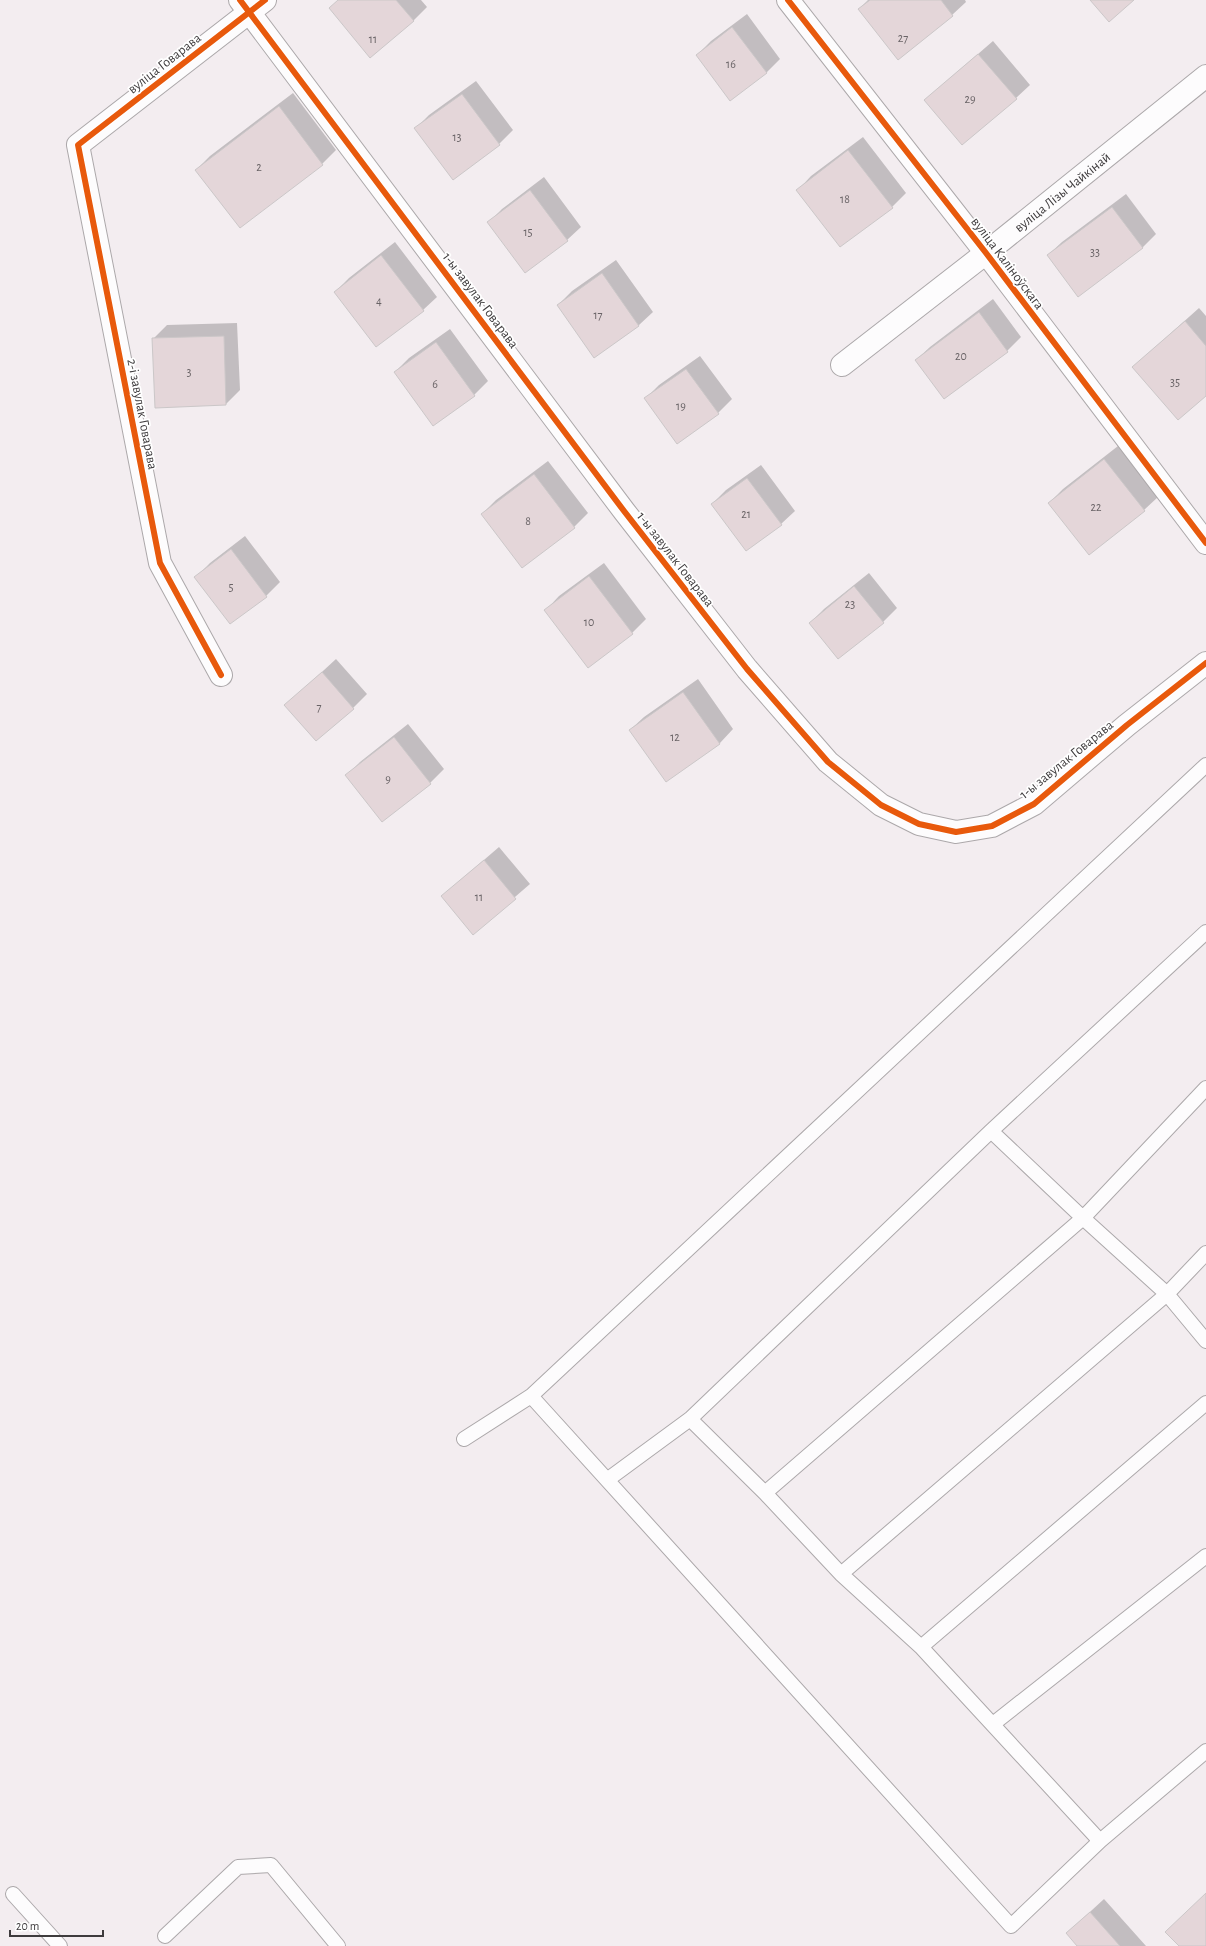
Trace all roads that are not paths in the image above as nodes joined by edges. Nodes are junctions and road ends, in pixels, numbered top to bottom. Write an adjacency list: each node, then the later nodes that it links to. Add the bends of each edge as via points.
1 (788, 0): 5 (street, вуліца Каліноўскага)
2 (251, 4): 4 (street, вуліца Говарава); 8 (street, 1-ы завулак Говарава, via 619,504 742,663 828,762 881,805 919,824 956,832 992,826 1034,804 1127,725)
3 (1206, 76): 5 (street, вуліца Лізы Чайкінай)
4 (78, 145): 9 (street, 2-і завулак Говарава, via 160,563)
5 (986, 253): 6 (street, вуліца Лізы Чайкінай); 7 (street, вуліца Каліноўскага)
6 (842, 365)
7 (1206, 543)
8 (1206, 663)
9 (221, 675)
10 (1206, 764): 18 (lane)
11 (1206, 932): 13 (lane)
12 (1206, 1088): 14 (lane)
13 (991, 1131): 14 (lane); 20 (lane)
14 (1082, 1218): 16 (lane); 23 (lane)
15 (1206, 1253): 16 (lane)
16 (1167, 1294): 17 (lane); 25 (lane)
17 (1206, 1341)
18 (531, 1396): 21 (lane); 22 (lane)
19 (1206, 1403): 26 (lane)
20 (690, 1419): 22 (lane); 23 (lane)
21 (464, 1439)
22 (607, 1480): 29 (lane, via 1011,1926)
23 (765, 1493): 25 (lane)
24 (1206, 1556): 27 (lane)
25 (841, 1574): 26 (lane)
26 (921, 1647): 27 (lane)
27 (992, 1724): 29 (lane)
28 (1206, 1751): 29 (lane)
29 (1100, 1841)
30 (13, 1894): 32 (lane)
31 (165, 1936): 33 (lane, via 238,1867 271,1865)
32 (60, 1946)
33 (338, 1946)

